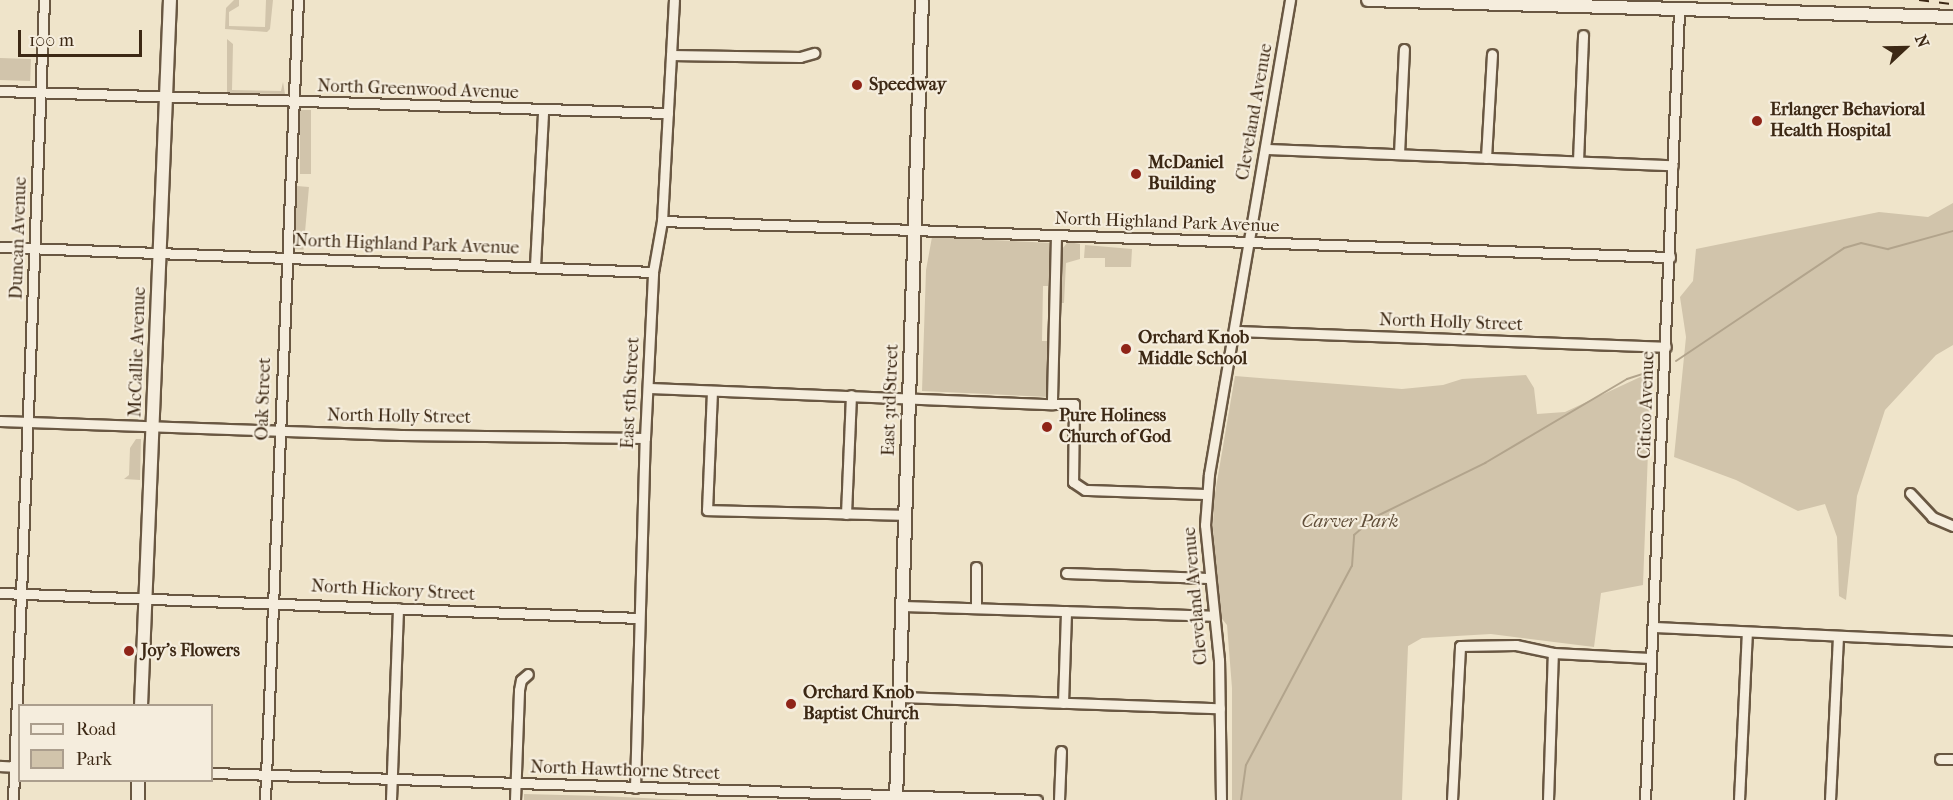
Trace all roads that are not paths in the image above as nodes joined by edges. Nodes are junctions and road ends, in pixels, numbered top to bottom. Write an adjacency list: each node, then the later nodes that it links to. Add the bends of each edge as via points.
1 (44, 0): 16 (street, Duncan Avenue)
2 (170, 0): 17 (main road, McCallie Avenue)
3 (298, 0): 18 (street, Oak Street)
4 (674, 0): 14 (street, East 5th Street)
5 (922, 0): 27 (main road, East 3rd Street)
6 (1290, 0): 21 (street, Cleveland Avenue)
7 (1368, 0): 8 (main road)
8 (1680, 11): 9 (main road); 25 (street, Citico Avenue)
9 (1953, 17)
10 (1583, 35): 24 (street)
11 (1404, 49): 22 (street)
12 (814, 53): 14 (street, via 800,57)
13 (1492, 54): 23 (street)
14 (671, 55): 20 (street, East 5th Street)
15 (0, 91): 16 (street, North Greenwood Avenue)
16 (40, 93): 17 (street, North Greenwood Avenue); 31 (street, Duncan Avenue)
17 (166, 98): 18 (street, North Greenwood Avenue); 32 (main road, McCallie Avenue)
18 (292, 102): 19 (street, North Greenwood Avenue); 34 (street, Oak Street)
19 (543, 111): 20 (street, North Greenwood Avenue); 35 (street)
20 (668, 113): 26 (street, East 5th Street)
21 (1266, 149): 22 (street); 29 (street, Cleveland Avenue)
22 (1400, 154): 23 (street)
23 (1486, 158): 24 (street)
24 (1578, 161): 25 (street)
25 (1673, 165): 33 (street, Citico Avenue)
26 (662, 221): 27 (street, North Highland Park Avenue); 36 (street, East 5th Street)
27 (913, 231): 28 (street, North Highland Park Avenue); 42 (main road, East 3rd Street)
28 (1056, 236): 29 (street, North Highland Park Avenue); 43 (street)
29 (1248, 242): 33 (street, North Highland Park Avenue); 37 (street, Cleveland Avenue)
30 (0, 247): 31 (street, North Highland Park Avenue)
31 (36, 248): 32 (street, North Highland Park Avenue); 45 (street, Duncan Avenue)
32 (160, 253): 34 (street, North Highland Park Avenue); 46 (main road, McCallie Avenue)
33 (1670, 256): 38 (street, Citico Avenue)
34 (286, 257): 35 (street, North Highland Park Avenue); 47 (street, Oak Street)
35 (535, 266): 36 (street, North Highland Park Avenue)
36 (653, 272): 39 (street, East 5th Street)
37 (1234, 331): 38 (street, North Holly Street); 50 (street, Cleveland Avenue)
38 (1666, 347): 67 (street, Citico Avenue)
39 (648, 388): 40 (street); 48 (street, East 5th Street)
40 (712, 391): 41 (street); 51 (street, via 706,510)
41 (851, 395): 42 (street); 51 (street)
42 (909, 399): 43 (street); 52 (main road, East 3rd Street)
43 (1052, 404): 50 (street, via 1074,405 1071,475 1078,488)
44 (0, 421): 45 (street, North Holly Street)
45 (28, 422): 46 (street, North Holly Street); 58 (street, Duncan Avenue)
46 (153, 427): 47 (street, North Holly Street); 59 (main road, McCallie Avenue)
47 (280, 430): 48 (street, North Holly Street); 60 (street, Oak Street)
48 (645, 438): 66 (street, East 5th Street)
49 (1910, 493): 53 (street, via 1932,517)
50 (1207, 494): 56 (street, Cleveland Avenue)
51 (846, 514): 52 (street)
52 (906, 516): 61 (main road, East 3rd Street)
53 (1953, 526)
54 (976, 567): 63 (street)
55 (1066, 573): 56 (street)
56 (1208, 578): 65 (street, Cleveland Avenue)
57 (0, 593): 58 (street, North Hickory Street)
58 (22, 594): 59 (street, North Hickory Street); 76 (street, Duncan Avenue)
59 (146, 598): 60 (street, North Hickory Street); 77 (main road, McCallie Avenue)
60 (272, 602): 62 (street, North Hickory Street); 86 (street, Oak Street)
61 (903, 606): 63 (street); 74 (main road, East 3rd Street)
62 (398, 608): 66 (street, North Hickory Street); 87 (street)
63 (976, 608): 64 (street)
64 (1066, 611): 65 (street); 75 (street)
65 (1213, 616): 78 (street, Cleveland Avenue)
66 (639, 618): 90 (street, East 5th Street)
67 (1654, 627): 68 (street); 72 (street, Citico Avenue)
68 (1747, 632): 69 (street); 105 (street)
69 (1838, 637): 70 (street); 106 (street)
70 (1953, 641)
71 (1553, 653): 72 (street); 102 (street, via 1516,645 1460,646); 103 (street)
72 (1650, 658): 104 (street, Citico Avenue)
73 (528, 674): 89 (street, via 521,680 519,690)
74 (898, 697): 75 (street); 92 (main road, East 3rd Street)
75 (1063, 703): 78 (street)
76 (19, 704)
77 (141, 704)
78 (1220, 708): 101 (street, Cleveland Avenue)
79 (18, 732): 84 (street, Duncan Avenue)
80 (1061, 750): 100 (street)
81 (1940, 759): 82 (street)
82 (1953, 759)
83 (0, 766): 84 (street)
84 (17, 766): 93 (street, Duncan Avenue)
85 (213, 773): 86 (street, North Hawthorne Street)
86 (266, 774): 87 (street, North Hawthorne Street); 95 (street, Oak Street)
87 (392, 780): 89 (street, North Hawthorne Street); 96 (street)
88 (138, 782): 94 (main road)
89 (515, 784): 90 (street, North Hawthorne Street); 97 (street)
90 (635, 788): 91 (street, North Hawthorne Street)
91 (768, 796): 92 (street, North Hawthorne Street)
92 (896, 797): 98 (street, North Hawthorne Street)
93 (14, 800)
94 (138, 800)
95 (265, 800)
96 (391, 800)
97 (515, 800)
98 (1024, 800): 99 (street, North Hawthorne Street)
99 (1037, 800)
100 (1059, 800)
101 (1221, 800)
102 (1452, 800)
103 (1548, 800)
104 (1645, 800)
105 (1739, 800)
106 (1830, 800)

